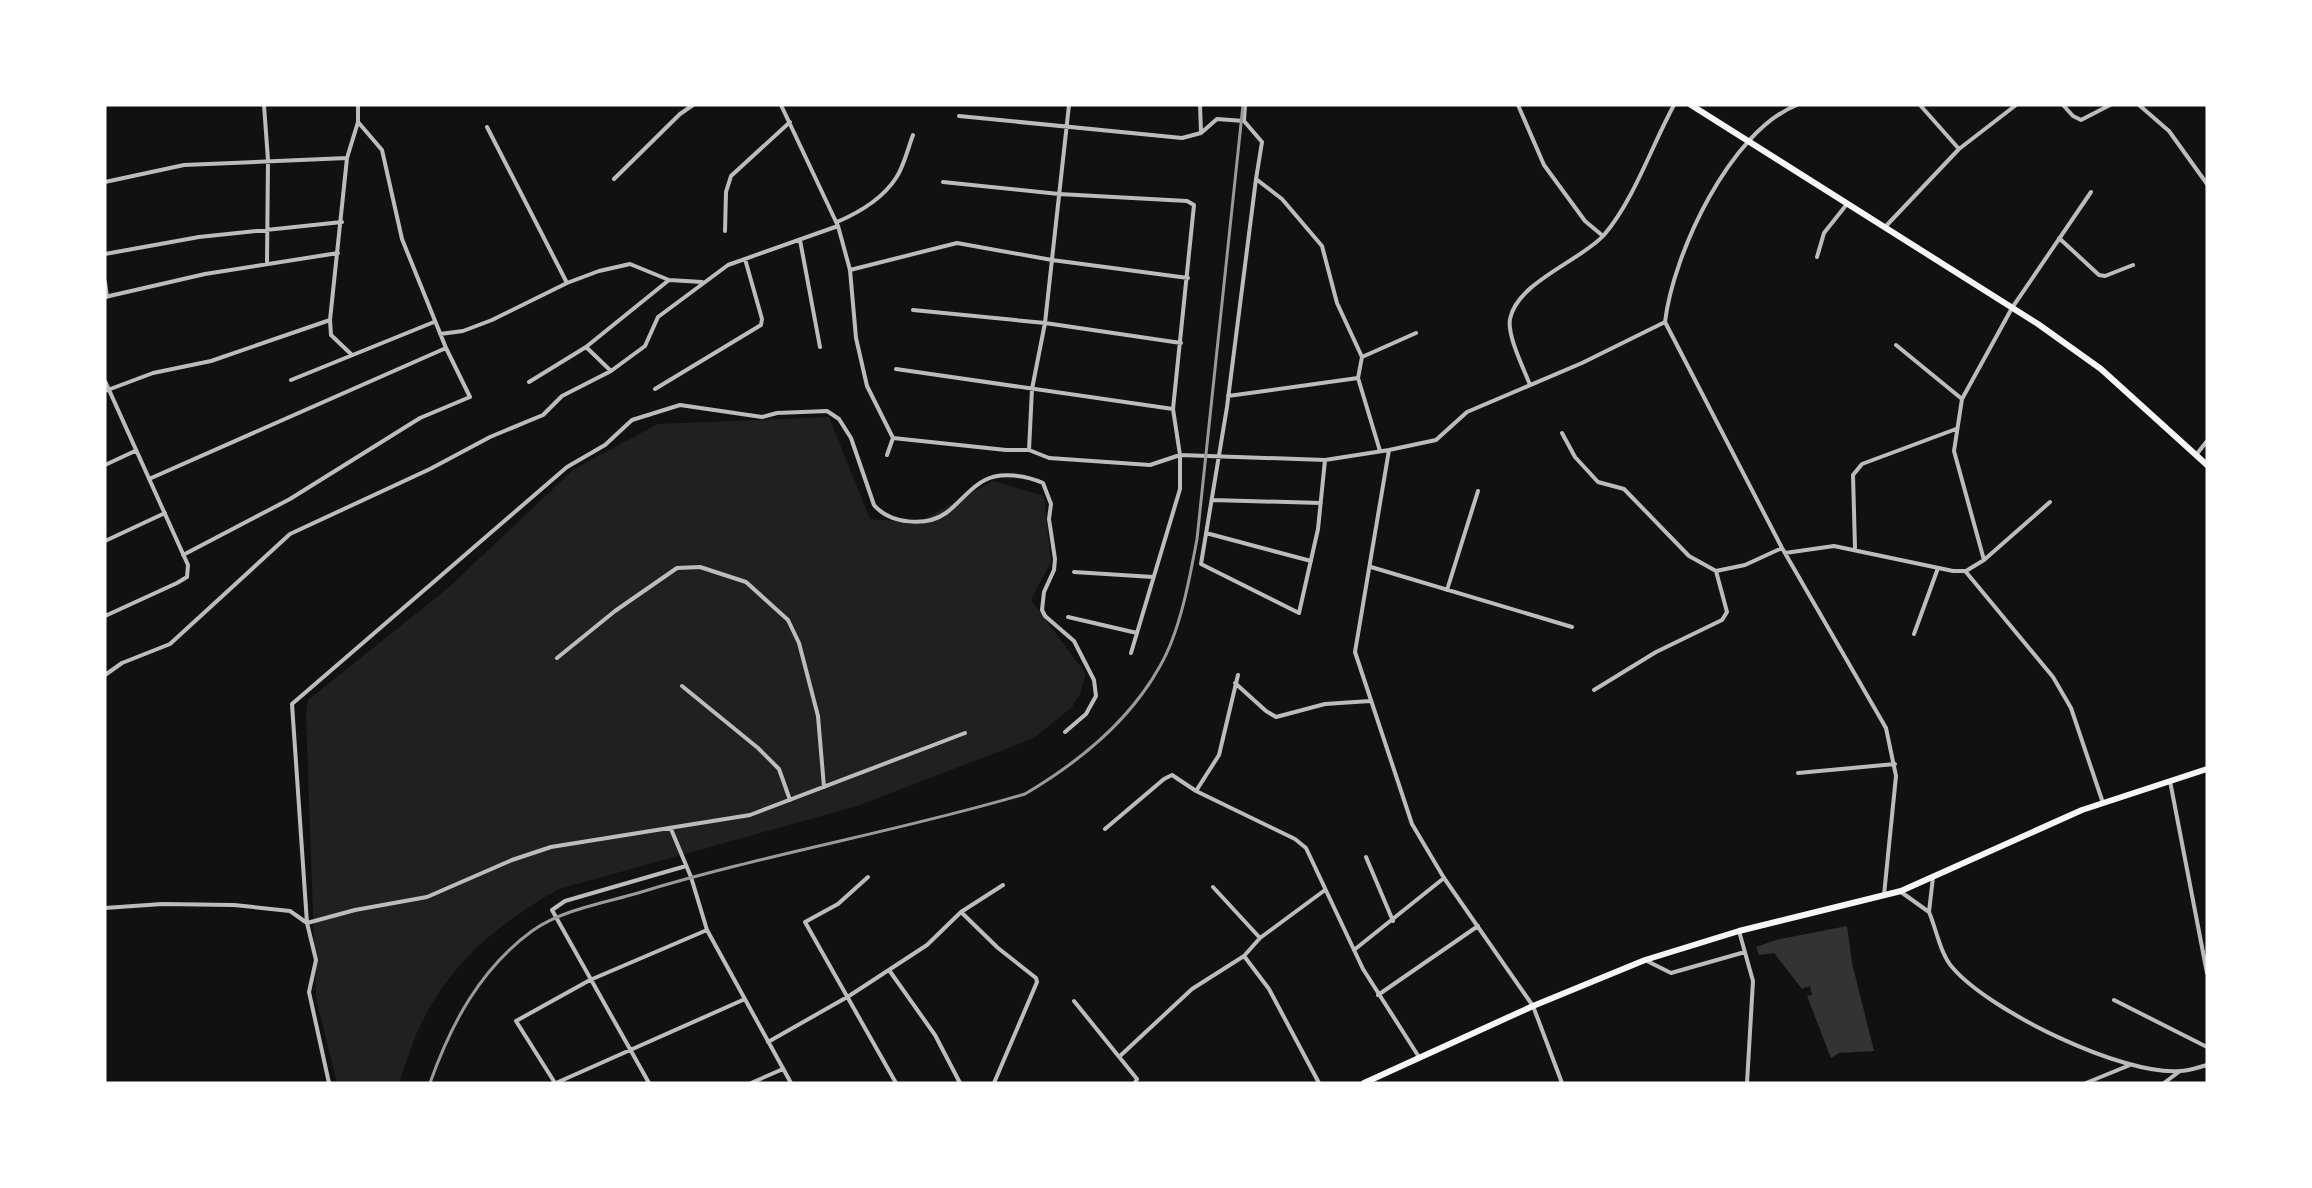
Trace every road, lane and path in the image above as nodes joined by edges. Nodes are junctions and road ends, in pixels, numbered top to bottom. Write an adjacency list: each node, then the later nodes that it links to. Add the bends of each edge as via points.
1 (264, 105): 28 (street)
2 (358, 105): 19 (street)
3 (693, 105): 29 (street)
4 (781, 105): 20 (street)
5 (1069, 105): 21 (street)
6 (1200, 105): 23 (street)
7 (1245, 105): 18 (street)
8 (1518, 105): 42 (street, via 1544,165 1585,222)
9 (1674, 105): 42 (street)
10 (1691, 105): 25 (main road)
11 (1797, 105): 25 (street)
12 (1920, 105): 26 (street)
13 (2016, 105): 26 (street)
14 (2063, 105): 15 (street, via 2081,120)
15 (2110, 105)
16 (2139, 105): 33 (street, via 2169,131)
17 (959, 116): 21 (street)
18 (1244, 121): 23 (street, via 1217,119); 30 (street, via 1262,142)
19 (358, 122): 27 (street); 62 (street, via 382,150 402,239)
20 (790, 122): 38 (street); 41 (street, via 731,176 726,192)
21 (1068, 126): 23 (street, via 1182,138); 35 (street)
22 (487, 127): 57 (street)
23 (1201, 133)
24 (913, 135): 38 (street, via 898,176 888,188 855,215)
25 (1749, 139): 36 (main road); 63 (street, via 1697,217 1668,292)
26 (1959, 149): 39 (street)
27 (347, 158): 28 (street); 37 (street)
28 (268, 160): 31 (street, via 184,165); 40 (street)
29 (614, 179)
30 (1256, 179): 73 (street, via 1282,199 1322,246 1337,303); 84 (street)
31 (105, 182)
32 (943, 182): 35 (street)
33 (2207, 184)
34 (2091, 192): 43 (street)
35 (1059, 194): 49 (street); 53 (street, via 1187,201 1194,206)
36 (1848, 202): 39 (main road); 47 (street, via 1824,233)
37 (342, 222): 40 (street); 45 (street)
38 (837, 224): 44 (street); 52 (street)
39 (1886, 226): 59 (main road)
40 (269, 231): 46 (street, via 199,237); 50 (street)
41 (725, 231)
42 (1604, 236): 80 (street, via 1551,272 1520,300 1510,320 1513,340)
43 (2059, 238): 51 (street, via 2099,275); 59 (street)
44 (800, 240): 48 (street); 70 (street)
45 (338, 253): 50 (street); 61 (street)
46 (105, 254)
47 (1817, 257)
48 (745, 259): 56 (street); 81 (street, via 762,319 760,325)
49 (1052, 260): 52 (street, via 957,243); 53 (street); 64 (street)
50 (267, 263): 58 (street)
51 (2133, 265)
52 (850, 270): 89 (street, via 856,338 867,386)
53 (1188, 278): 67 (street)
54 (669, 280): 56 (street); 57 (street, via 630,264); 69 (street)
55 (105, 282): 58 (street)
56 (703, 282): 75 (street, via 658,317 645,346)
57 (567, 283): 66 (street, via 492,320)
58 (106, 297)
59 (2012, 308): 85 (street); 97 (main road, via 2101,369)
60 (913, 310): 64 (street)
61 (330, 320): 72 (street, via 331,335); 83 (street, via 211,361 153,373)
62 (435, 322): 66 (street); 72 (street)
63 (1665, 322): 80 (street); 111 (street)
64 (1045, 323): 67 (street); 82 (street)
65 (1416, 333): 73 (street)
66 (441, 334): 71 (street)
67 (1181, 343): 86 (street)
68 (1896, 345): 85 (street)
69 (586, 347): 75 (street); 79 (street)
70 (820, 347)
71 (446, 348): 102 (street); 112 (street, via 470,397 420,417 290,499)
72 (353, 355): 77 (street)
73 (1362, 357): 76 (street)
74 (896, 369): 82 (street)
75 (610, 370): 129 (street, via 562,396 543,415 290,534 170,644 122,663)
76 (1358, 378): 84 (street); 94 (street)
77 (291, 380)
78 (105, 381): 83 (street)
79 (529, 382)
80 (1530, 385): 92 (street, via 1467,412 1436,440)
81 (655, 389)
82 (1032, 389): 86 (street); 91 (street)
83 (107, 390): 93 (street)
84 (1228, 396): 98 (street)
85 (1962, 399): 87 (street)
86 (1173, 409): 96 (street)
87 (1956, 429): 110 (street, via 1856,469); 113 (street, via 1954,452)
88 (1563, 433): 117 (street, via 1575,457 1598,482 1624,489 1689,556)
89 (893, 438): 91 (street); 95 (street)
90 (2207, 441): 97 (street)
91 (1029, 450): 96 (street, via 1049,458 1150,465)
92 (1389, 450): 94 (street); 115 (street)
93 (135, 451): 100 (street); 102 (street)
94 (1380, 451): 99 (street)
95 (887, 455)
96 (1180, 455): 98 (street); 120 (street, via 1180,489)
97 (2196, 455): 101 (main road)
98 (1219, 457): 99 (street); 104 (street)
99 (1325, 460): 106 (street)
100 (105, 465)
101 (2207, 465)
102 (149, 479): 107 (street)
103 (1478, 491): 121 (street)
104 (1212, 500): 106 (street); 108 (street)
105 (2050, 502): 113 (street)
106 (1321, 503): 114 (street)
107 (165, 513): 109 (street); 112 (street)
108 (1206, 533): 114 (street); 114 (street, via 1201,564 1299,613)
109 (105, 541)
110 (1855, 548): 111 (street); 116 (street)
111 (1784, 550): 117 (street); 137 (street, via 1886,728)
112 (183, 555): 122 (street, via 188,565 187,576)
113 (1984, 560): 118 (street)
114 (1311, 561)
115 (1371, 567): 121 (street); 134 (street, via 1355,652)
116 (1938, 568): 118 (street); 126 (street)
117 (1716, 571): 133 (street, via 1727,612 1722,620 1656,652)
118 (1966, 571): 144 (street, via 2053,677 2071,708)
119 (1074, 573): 120 (street)
120 (1153, 577): 125 (street)
121 (1447, 590): 124 (street)
122 (105, 616)
123 (1068, 617): 125 (street)
124 (1572, 627)
125 (1137, 633): 127 (street)
126 (1914, 634)
127 (1131, 653)
128 (557, 658): 141 (street, via 615,610 677,568 700,567 746,582 788,620 799,643 818,716)
129 (105, 675)
130 (1238, 675): 131 (street)
131 (1235, 683): 134 (street, via 1276,717 1325,704); 142 (street, via 1219,755)
132 (682, 686): 143 (street, via 779,770)
133 (1594, 690)
134 (1370, 701): 151 (street, via 1412,824)
135 (1065, 732): 161 (street, via 1086,714 1096,696 1094,680 1074,641 1042,610 1055,559 1049,519 1051,504 1043,483 1027,477 992,477 944,514 932,519 897,521 874,506 850,438 839,419 827,411 777,412 762,417 680,405 632,420 605,445 567,467 292,705)
136 (965, 733): 141 (street)
137 (1895, 764): 139 (street); 156 (street)
138 (2207, 769): 140 (main road)
139 (1798, 772)
140 (2170, 781): 144 (main road); 171 (street)
141 (824, 787): 143 (street)
142 (1196, 791): 146 (street, via 1172,775); 154 (street, via 1295,839 1306,848)
143 (790, 800): 145 (street, via 750,815)
144 (2103, 802): 150 (main road)
145 (671, 829): 148 (street); 161 (street, via 551,847 427,897)
146 (1105, 829)
147 (1366, 856): 160 (street)
148 (686, 866): 163 (street); 172 (street, via 565,901 552,910)
149 (868, 877): 174 (street, via 838,904 805,922)
150 (1933, 877): 155 (main road); 159 (street)
151 (1444, 878): 160 (street); 162 (street)
152 (1003, 885): 158 (street)
153 (1213, 887): 165 (street)
154 (1325, 890): 165 (street); 166 (street)
155 (1901, 891): 156 (main road); 159 (street)
156 (1884, 896): 164 (main road)
157 (105, 908): 161 (street, via 162,903 234,905 290,911)
158 (962, 912): 170 (street, via 927,945); 195 (street, via 1037,982)
159 (1929, 912): 184 (street, via 1950,965 1982,995 2031,1025)
160 (1393, 921): 166 (street)
161 (307, 923): 188 (street, via 316,960 309,993)
162 (1478, 926): 173 (street); 178 (street)
163 (707, 930): 172 (street); 175 (street)
164 (1738, 931): 167 (street); 169 (main road)
165 (1260, 939): 168 (street)
166 (1354, 951): 173 (street)
167 (1745, 952): 169 (street, via 1671,973); 200 (street, via 1753,981)
168 (1244, 956): 182 (street, via 1192,989); 197 (street, via 1269,989)
169 (1645, 960): 178 (main road)
170 (888, 970): 174 (street); 194 (street, via 935,1035)
171 (2207, 973)
172 (590, 980): 181 (street); 189 (street, via 516,1021)
173 (1378, 995): 183 (street)
174 (849, 996): 179 (street); 193 (street)
175 (745, 999): 179 (street); 181 (street)
176 (2114, 1000): 180 (street)
177 (1074, 1001): 182 (street)
178 (1533, 1006): 183 (main road); 199 (street)
179 (768, 1042): 186 (street)
180 (2207, 1047)
181 (630, 1050): 189 (street); 190 (street)
182 (1120, 1056): 196 (street, via 1137,1079)
183 (1419, 1057): 198 (main road)
184 (2131, 1065): 187 (street); 201 (street)
185 (2207, 1065): 187 (street)
186 (783, 1069): 191 (street); 192 (street)
187 (2180, 1071): 202 (street)
188 (329, 1083)
189 (556, 1083)
190 (649, 1083)
191 (751, 1083)
192 (791, 1083)
193 (896, 1083)
194 (960, 1083)
195 (994, 1083)
196 (1135, 1083)
197 (1319, 1083)
198 (1364, 1083)
199 (1562, 1083)
200 (1747, 1083)
201 (2086, 1083)
202 (2164, 1083)

